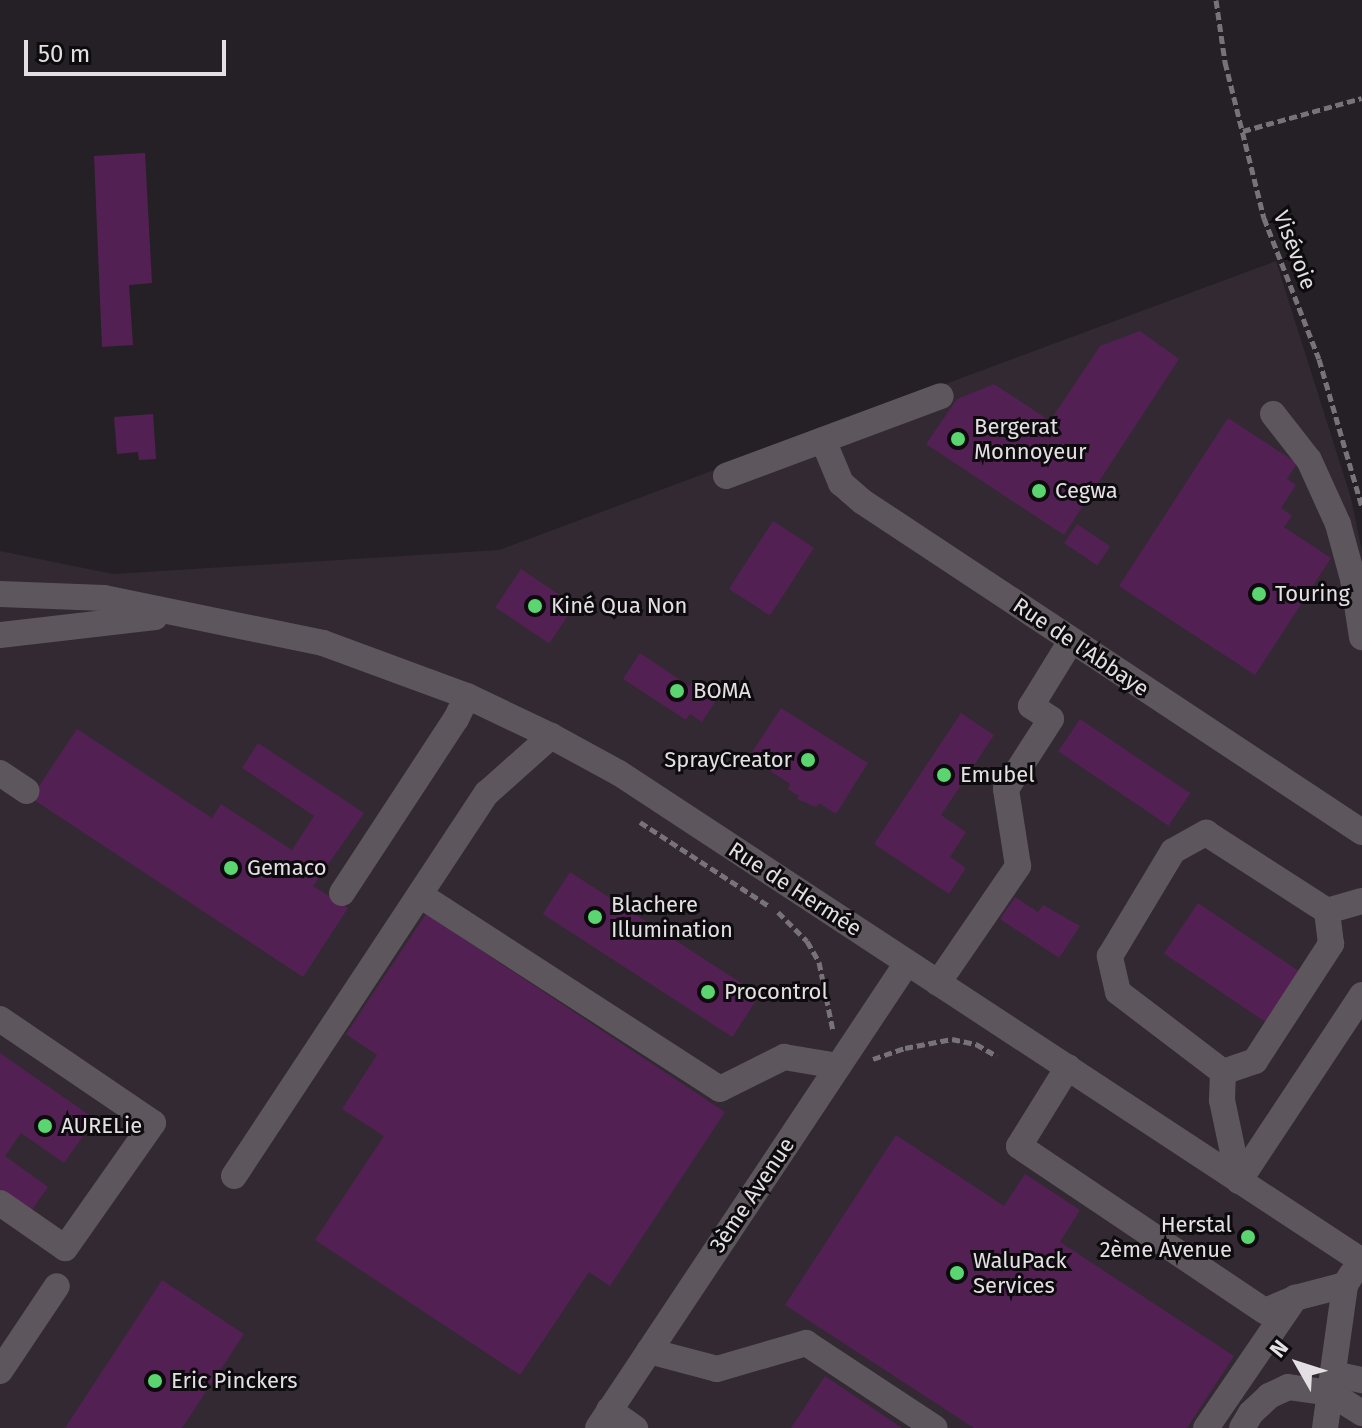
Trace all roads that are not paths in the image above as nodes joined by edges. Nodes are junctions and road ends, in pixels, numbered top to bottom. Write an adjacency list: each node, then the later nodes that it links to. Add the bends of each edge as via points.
1 (941, 396): 3 (street)
2 (1273, 414): 8 (street, via 1309,460 1338,524)
3 (823, 440): 4 (street); 9 (street, Rue de l'Abbaye, via 841,483 863,502)
4 (726, 476)
5 (0, 594): 6 (street, Rue de Hermée, via 104,598)
6 (183, 615): 7 (street, Rue de Hermée); 10 (street, Rue de Hermée, via 323,643)
7 (0, 635)
8 (1362, 637)
9 (1071, 641): 14 (street, Rue de l'Abbaye); 20 (street, via 1031,706 1051,719 1006,789 1018,866)
10 (467, 696): 11 (street, Rue de Hermée); 15 (street)
11 (551, 736): 16 (street, via 487,793); 19 (street, Rue de Hermée, via 619,773)
12 (0, 773): 13 (street)
13 (27, 791)
14 (1362, 832)
15 (342, 893)
16 (420, 895): 23 (street, via 720,1089 784,1057); 26 (street)
17 (1362, 901): 18 (street)
18 (1327, 911): 25 (street, via 1331,944 1255,1061); 25 (street, via 1206,833 1173,851 1110,956 1118,992)
19 (907, 963): 20 (street, Rue de Hermée); 23 (street, 3ème Avenue)
20 (938, 983): 24 (street, Rue de Hermée)
21 (1362, 995): 27 (street)
22 (0, 1019): 28 (street, via 153,1123 65,1248)
23 (845, 1056): 33 (street, 3ème Avenue)
24 (1068, 1067): 27 (street, Rue de Hermée); 32 (street, via 1019,1146 1265,1311)
25 (1223, 1072): 27 (street, via 1222,1100)
26 (234, 1176)
27 (1239, 1181): 29 (street, Rue de Hermée)
28 (0, 1203)
29 (1362, 1261): 30 (street)
30 (1345, 1285): 32 (street); 36 (street)
31 (57, 1286): 34 (street)
32 (1295, 1298): 41 (street)
33 (649, 1351): 38 (street, 3ème Avenue); 40 (street, via 717,1369 806,1343)
34 (0, 1371)
35 (1362, 1380): 36 (street)
36 (1332, 1408): 37 (street); 42 (street, via 1288,1387 1269,1396)
37 (1362, 1413)
38 (604, 1419): 39 (street)
39 (635, 1428)
40 (935, 1428)
41 (1206, 1428)
42 (1242, 1428)

